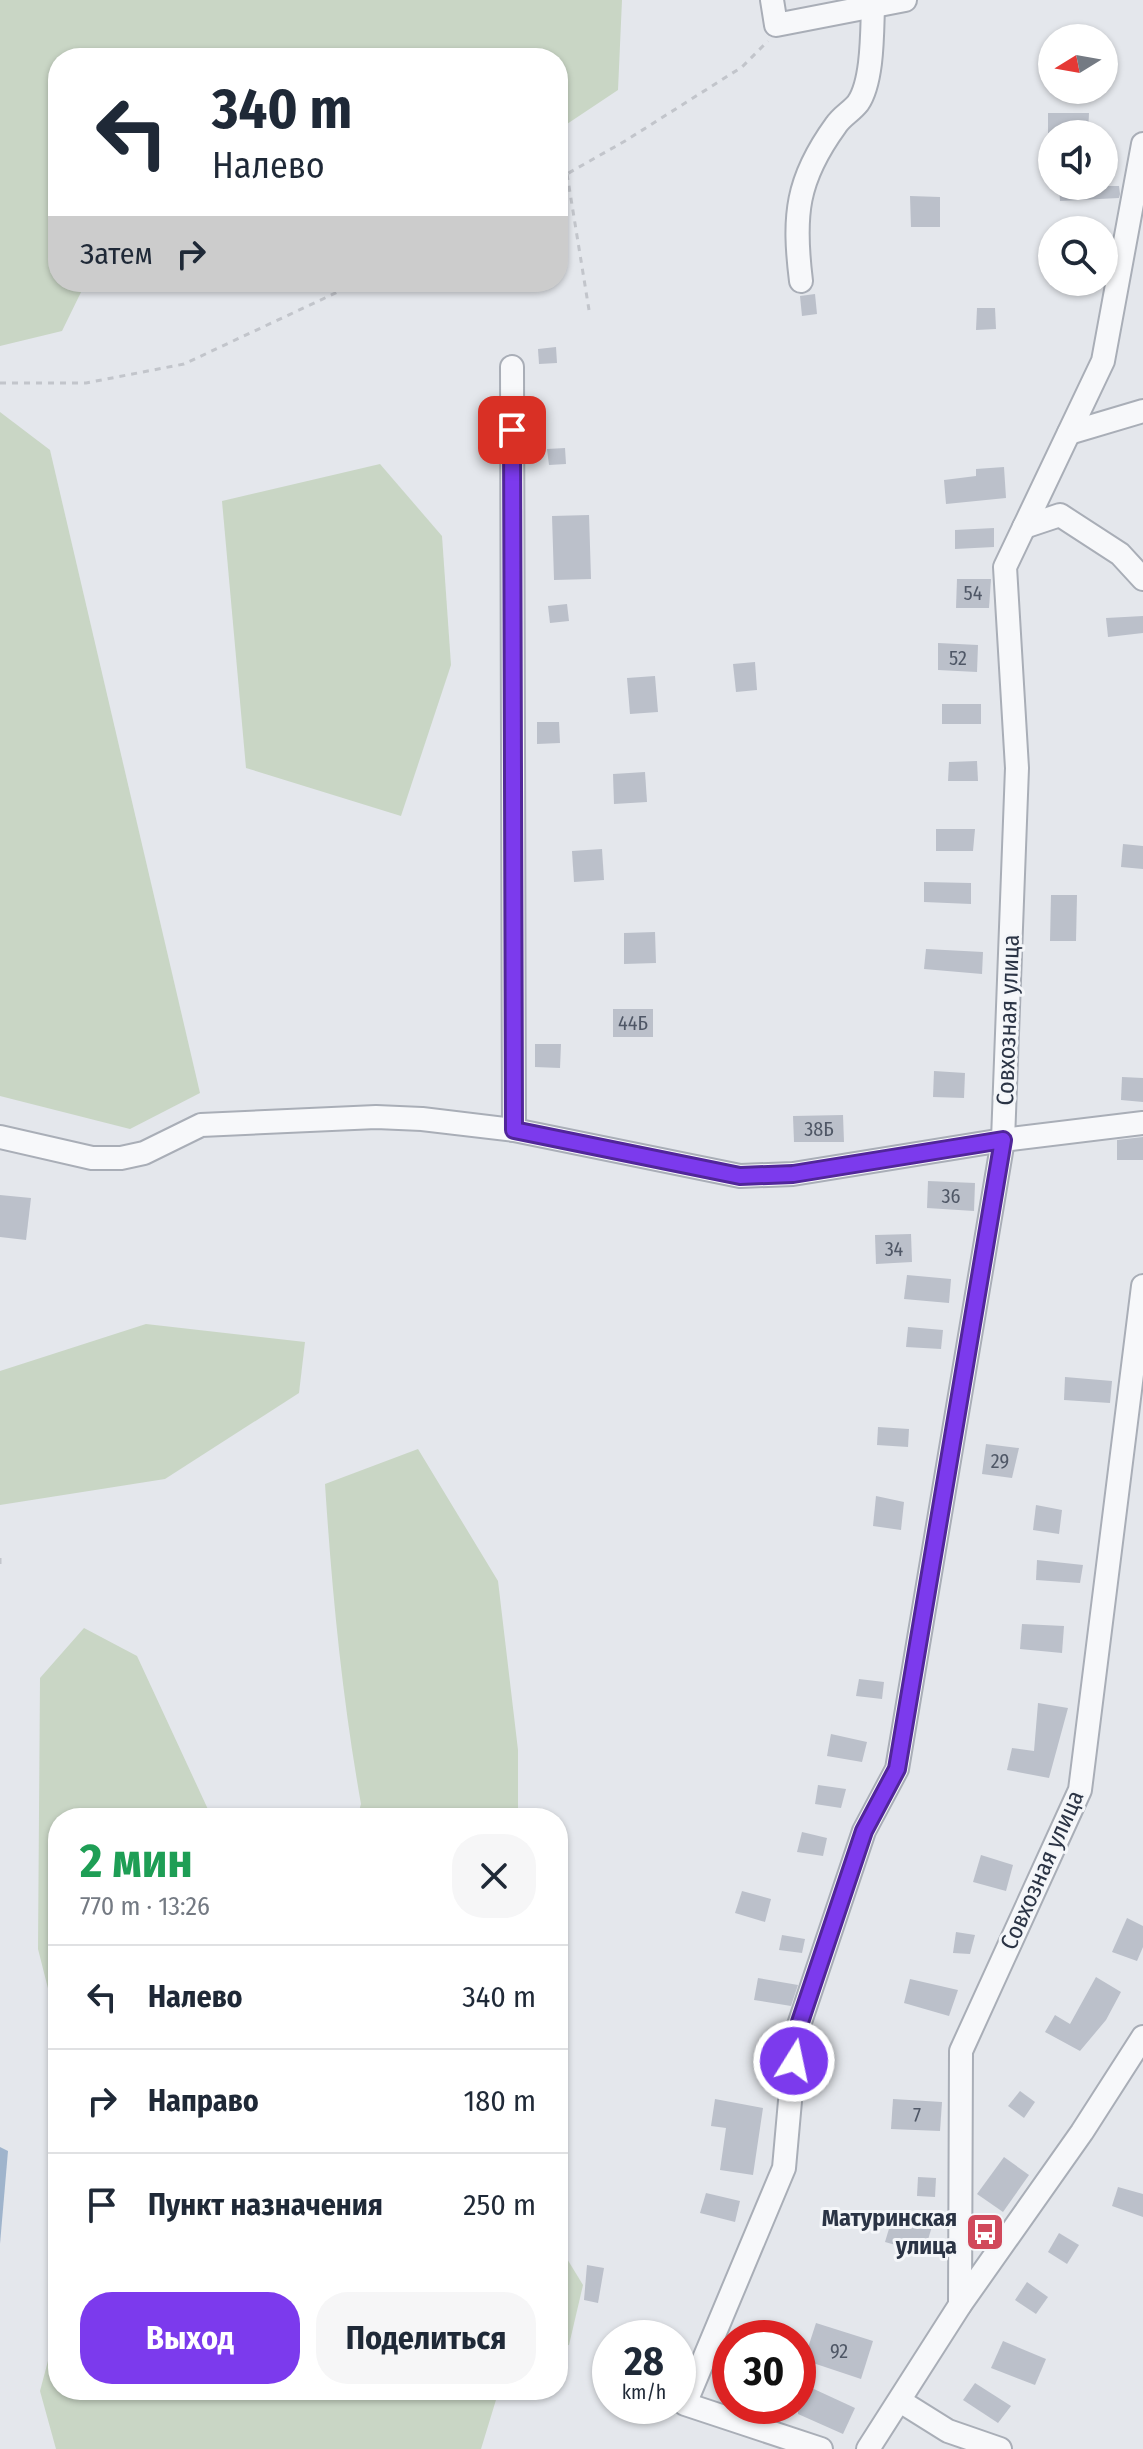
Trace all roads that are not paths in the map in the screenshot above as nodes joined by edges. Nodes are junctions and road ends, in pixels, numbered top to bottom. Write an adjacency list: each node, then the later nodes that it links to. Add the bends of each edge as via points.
1 (772, 0): 3 (street, via 776,25)
2 (905, 0): 3 (street)
3 (873, 6): 5 (street, via 872,50 859,101 836,124 799,194 796,238)
4 (1143, 144): 8 (street, Совхозная улица, via 1103,361)
5 (801, 281)
6 (512, 367): 12 (street)
7 (1143, 411): 8 (street)
8 (1069, 433): 9 (street, Совхозная улица)
9 (1024, 527): 10 (street, via 1060,515 1120,554); 14 (street, Совхозная улица, via 1005,567 1017,768)
10 (1143, 579)
11 (1143, 1123): 14 (street)
12 (514, 1130): 13 (street, via 376,1117 232,1121 185,1130 144,1153 92,1158); 14 (street, via 740,1176 793,1174)
13 (0, 1137)
14 (1003, 1140): 19 (street, Совхозная улица, via 897,1769 864,1831 796,2034 784,2168 685,2404)
15 (1143, 1286): 17 (street, Совхозная улица, via 1080,1790 961,2051)
16 (1143, 2037): 17 (street)
17 (960, 2305): 18 (street)
18 (900, 2401): 20 (street); 21 (street, via 948,2431)
19 (821, 2449)
20 (868, 2449)
21 (1000, 2449)

